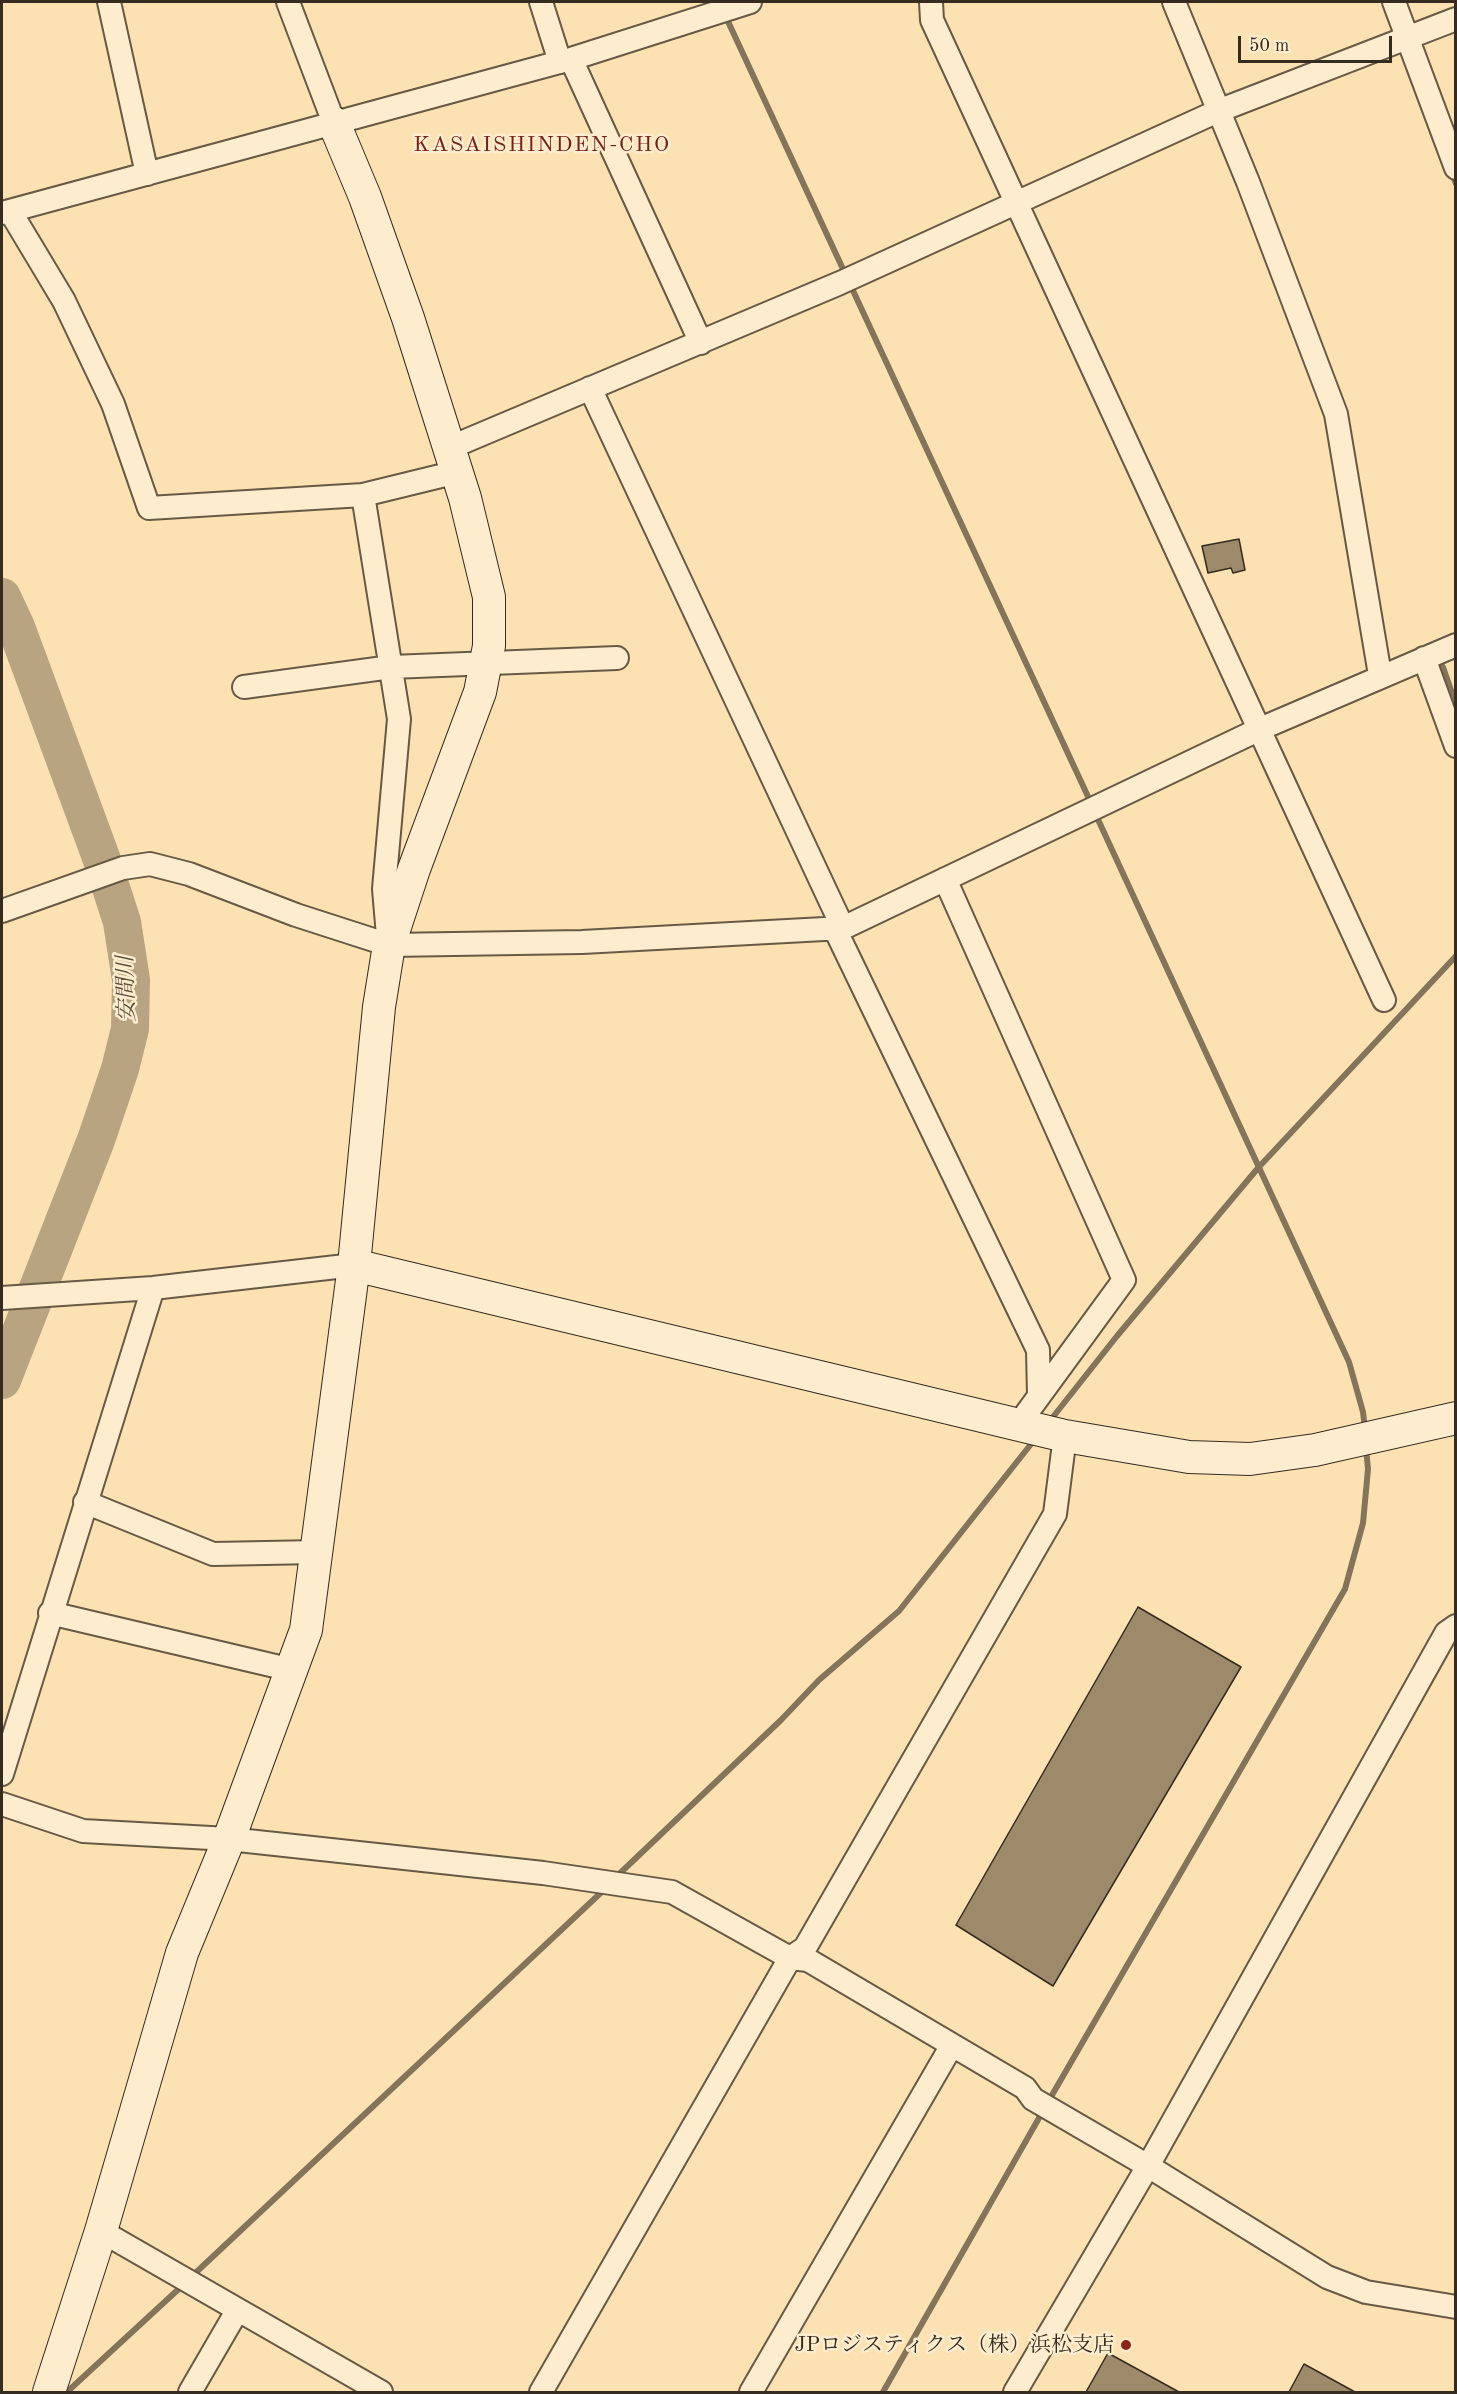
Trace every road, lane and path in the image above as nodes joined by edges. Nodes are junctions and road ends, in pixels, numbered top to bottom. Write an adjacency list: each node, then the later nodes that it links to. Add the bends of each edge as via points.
1 (109, 2): 14 (street)
2 (288, 2): 12 (street)
3 (541, 2): 10 (street)
4 (931, 2): 15 (street, via 932,20)
5 (1174, 2): 11 (street)
6 (1394, 2): 9 (street)
7 (732, 8): 10 (street)
8 (1455, 19): 9 (street)
9 (1407, 38): 11 (street); 13 (street)
10 (565, 60): 12 (street); 17 (street)
11 (1218, 111): 15 (street); 26 (street, via 1336,414)
12 (334, 123): 14 (street); 19 (street, via 377,230)
13 (1455, 168)
14 (147, 174): 16 (street)
15 (1018, 202): 17 (street); 28 (street)
16 (4, 212): 20 (street, via 64,301 113,404 149,508)
17 (701, 343): 18 (street)
18 (590, 388): 19 (street); 32 (street)
19 (453, 460): 20 (street); 24 (street, via 489,597)
20 (363, 495): 25 (street)
21 (1455, 645): 23 (street)
22 (617, 658): 24 (street)
23 (1424, 658): 26 (street); 29 (street)
24 (486, 664): 25 (street); 33 (street, via 480,692)
25 (391, 667): 27 (street); 33 (street, via 399,719 384,889)
26 (1380, 675): 28 (street)
27 (244, 687)
28 (1260, 729): 30 (street); 34 (street)
29 (1455, 746)
30 (945, 879): 32 (street); 38 (street, via 1124,1280)
31 (2, 911): 33 (street, via 123,868 150,864 189,874)
32 (839, 929): 33 (street, via 582,942); 38 (street, via 1038,1350)
33 (389, 945): 35 (street, via 379,1007)
34 (1384, 1000)
35 (354, 1265): 36 (street); 40 (street); 42 (street)
36 (153, 1288): 37 (street); 41 (street)
37 (2, 1296)
38 (1039, 1396): 40 (street)
39 (1455, 1418): 40 (street, via 1250,1459 1189,1457)
40 (1042, 1430): 49 (street, via 1055,1514 805,1948)
41 (85, 1502): 42 (street, via 213,1554); 43 (street)
42 (317, 1552): 45 (street, via 306,1630)
43 (51, 1613): 45 (street); 46 (street)
44 (1455, 1626): 51 (street, via 1446,1633)
45 (292, 1670): 48 (street)
46 (2, 1774)
47 (2, 1804): 48 (street, via 83,1831)
48 (229, 1839): 49 (street, via 672,1892); 52 (street, via 182,1953)
49 (790, 1958): 50 (street, via 808,1960); 58 (street)
50 (952, 2045): 51 (street, via 1025,2088 1034,2099 1058,2114); 59 (street)
51 (1148, 2166): 53 (street, via 1327,2277 1366,2292); 60 (street)
52 (101, 2231): 54 (street); 55 (street)
53 (1455, 2307)
54 (237, 2310): 56 (street); 57 (street)
55 (50, 2392)
56 (189, 2392)
57 (381, 2392)
58 (541, 2392)
59 (751, 2392)
60 (1015, 2392)

